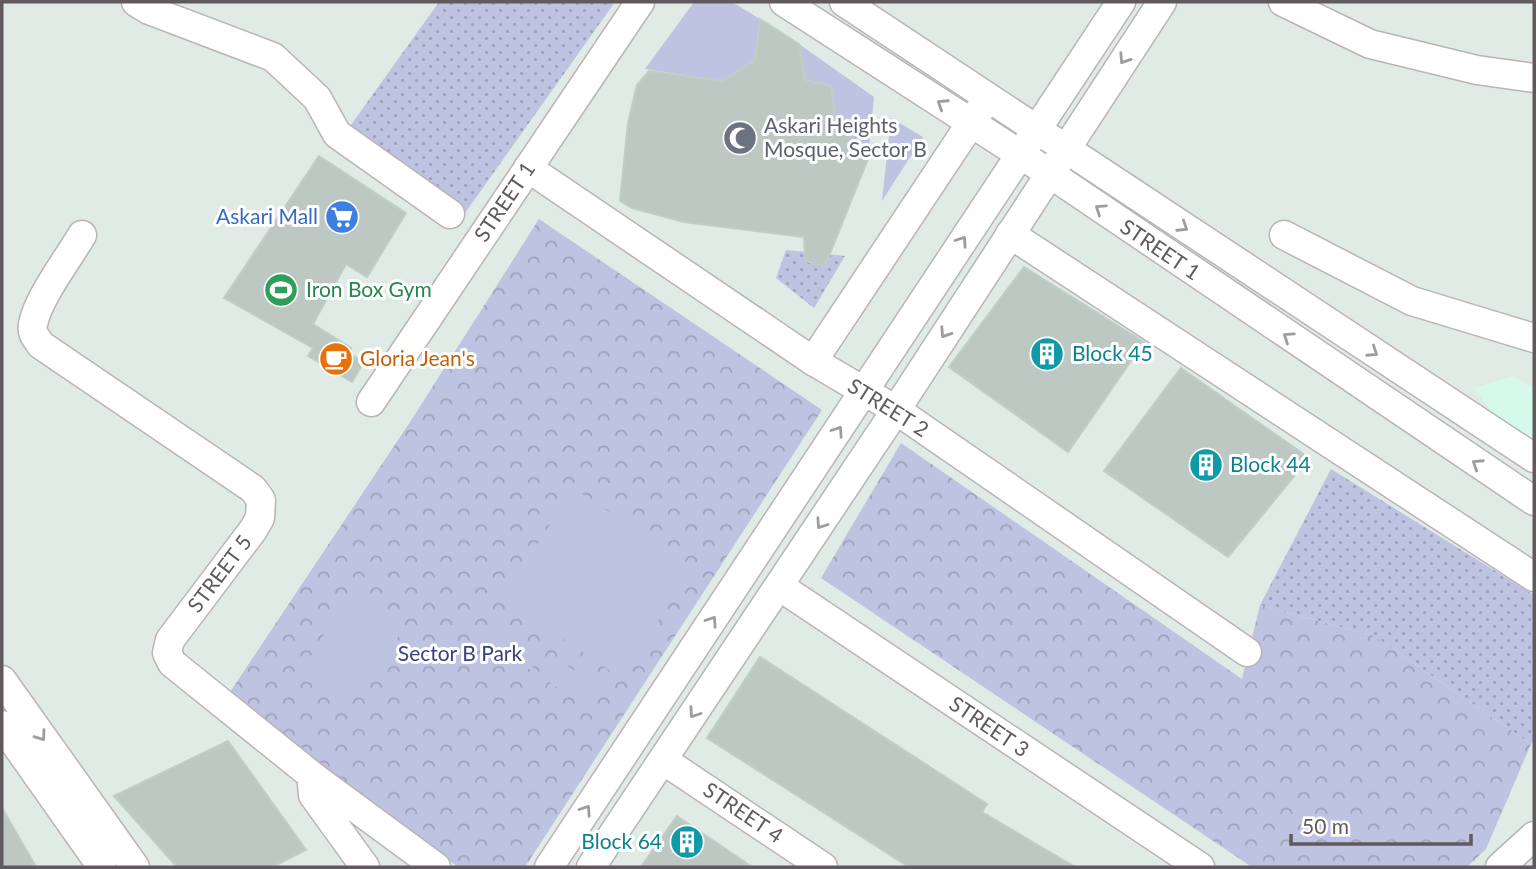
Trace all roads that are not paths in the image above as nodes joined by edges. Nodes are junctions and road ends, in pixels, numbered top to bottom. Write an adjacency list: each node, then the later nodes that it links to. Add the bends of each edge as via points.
1 (136, 2): 16 (street, via 272,57 317,99 337,134)
2 (640, 2): 14 (street, STREET 1)
3 (784, 2): 10 (street, STREET 1, one-way to 3)
4 (844, 2): 9 (street, STREET 1)
5 (1121, 2): 11 (street)
6 (1162, 2): 12 (street, one-way to 12)
7 (1283, 2): 8 (street, via 1370,44 1477,70)
8 (1534, 78)
9 (989, 97): 10 (street); 11 (street, STREET 1)
10 (972, 122): 13 (street, STREET 1); 21 (street)
11 (1036, 129): 12 (street, STREET 1); 13 (street)
12 (1065, 149): 15 (street); 25 (street, STREET 1, one-way to 25)
13 (1020, 154): 15 (street, STREET 1); 22 (street, one-way to 13)
14 (528, 168): 21 (street, STREET 2); 23 (street, STREET 1)
15 (1049, 173): 17 (street); 26 (street, STREET 1, one-way to 15)
16 (450, 214)
17 (1010, 234): 24 (street, one-way to 24); 27 (street)
18 (82, 235): 33 (street, STREET 5, via 40,306 34,335 41,345 253,489 261,500 260,518 253,530 170,640 167,653 172,663)
19 (1284, 235): 20 (street, via 1412,301)
20 (1534, 338)
21 (813, 361): 22 (street, STREET 2)
22 (865, 390): 24 (street, STREET 2); 39 (street, one-way to 22)
23 (371, 402)
24 (896, 410): 28 (street, one-way to 28); 29 (street, STREET 2)
25 (1534, 458)
26 (1534, 501)
27 (1534, 577)
28 (779, 586): 32 (street, one-way to 32); 42 (street, STREET 3)
29 (1247, 652)
30 (2, 680): 36 (street, one-way to 36)
31 (2, 725): 35 (street)
32 (663, 760): 40 (street); 41 (street, STREET 4)
33 (315, 778): 37 (street, via 313,795); 38 (street, STREET 5)
34 (1534, 836): 43 (street)
35 (102, 867)
36 (135, 867)
37 (365, 867)
38 (436, 867)
39 (549, 867)
40 (591, 867)
41 (823, 867)
42 (1200, 867)
43 (1500, 867)

